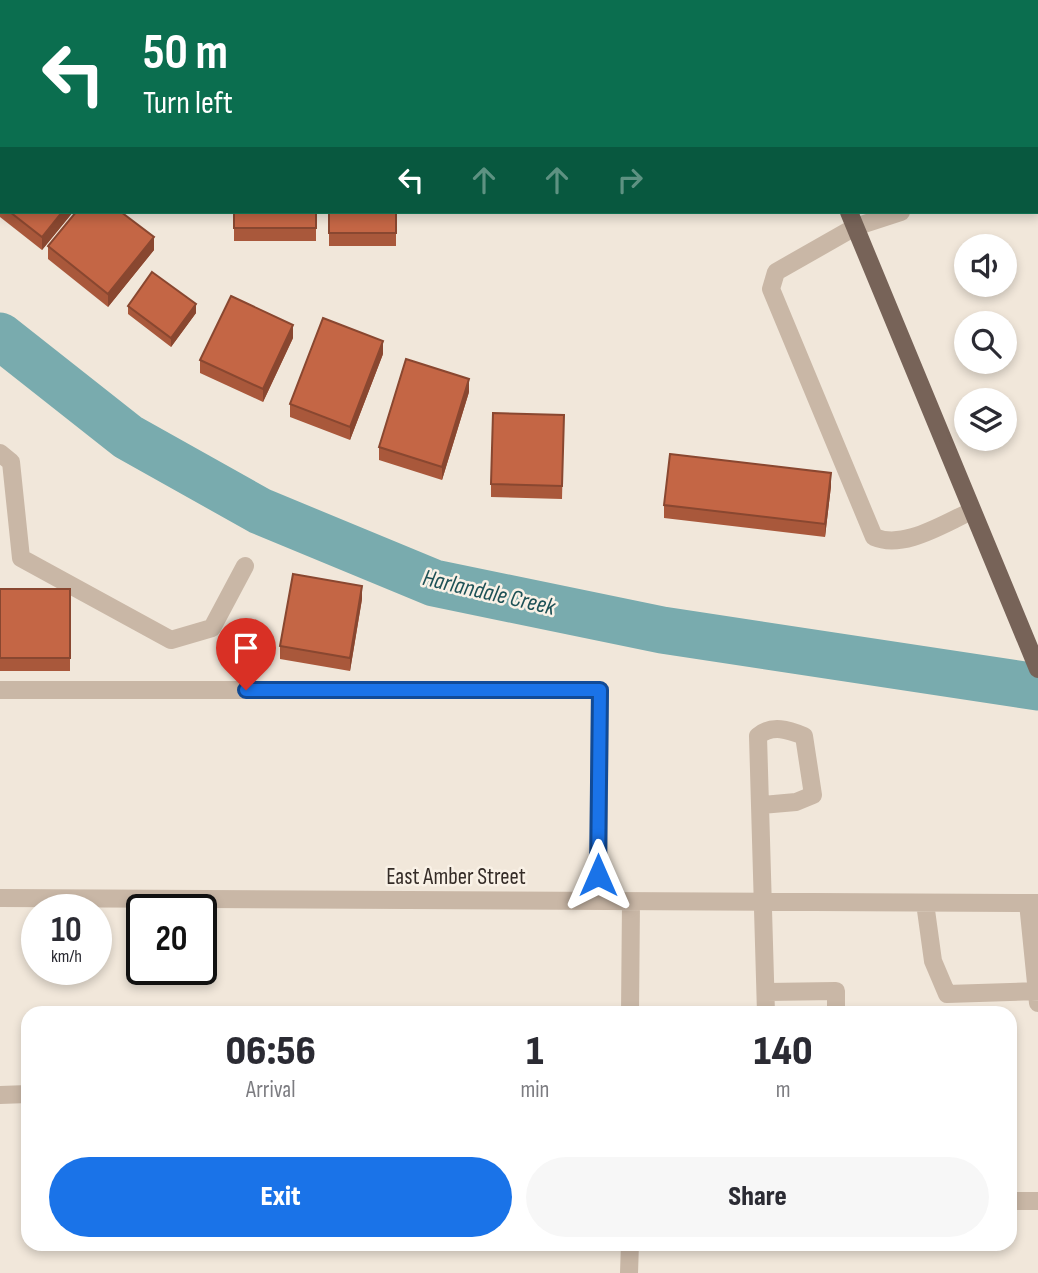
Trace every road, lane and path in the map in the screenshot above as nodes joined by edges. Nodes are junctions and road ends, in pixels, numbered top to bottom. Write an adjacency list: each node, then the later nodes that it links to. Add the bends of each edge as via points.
1 (889, 214): 2 (street)
2 (852, 220): 4 (main road); 4 (street, via 776,272 771,289 788,331 874,537 886,542 901,540)
3 (0, 453): 5 (street, via 11,462 21,558 171,640 212,628)
4 (972, 510): 6 (main road)
5 (245, 566)
6 (1038, 669)
7 (0, 690): 10 (street, via 600,690)
8 (761, 805): 8 (street, via 813,796 804,737 787,729 764,731 758,737); 12 (street)
9 (0, 898): 10 (street, East Amber Street)
10 (598, 901): 11 (street, East Amber Street)
11 (631, 902): 12 (street, East Amber Street); 17 (street)
12 (765, 902): 13 (street, East Amber Street); 15 (street)
13 (925, 903): 14 (street, East Amber Street); 16 (street, via 933,961 947,994)
14 (1033, 904): 16 (street)
15 (766, 992): 18 (street); 19 (street, via 836,991)
16 (1038, 995)
17 (630, 1006)
18 (766, 1006)
19 (836, 1006)
20 (0, 1094): 21 (street)
21 (21, 1094)
22 (1017, 1201): 23 (street)
23 (1038, 1201)
24 (630, 1251): 25 (street)
25 (629, 1273)

